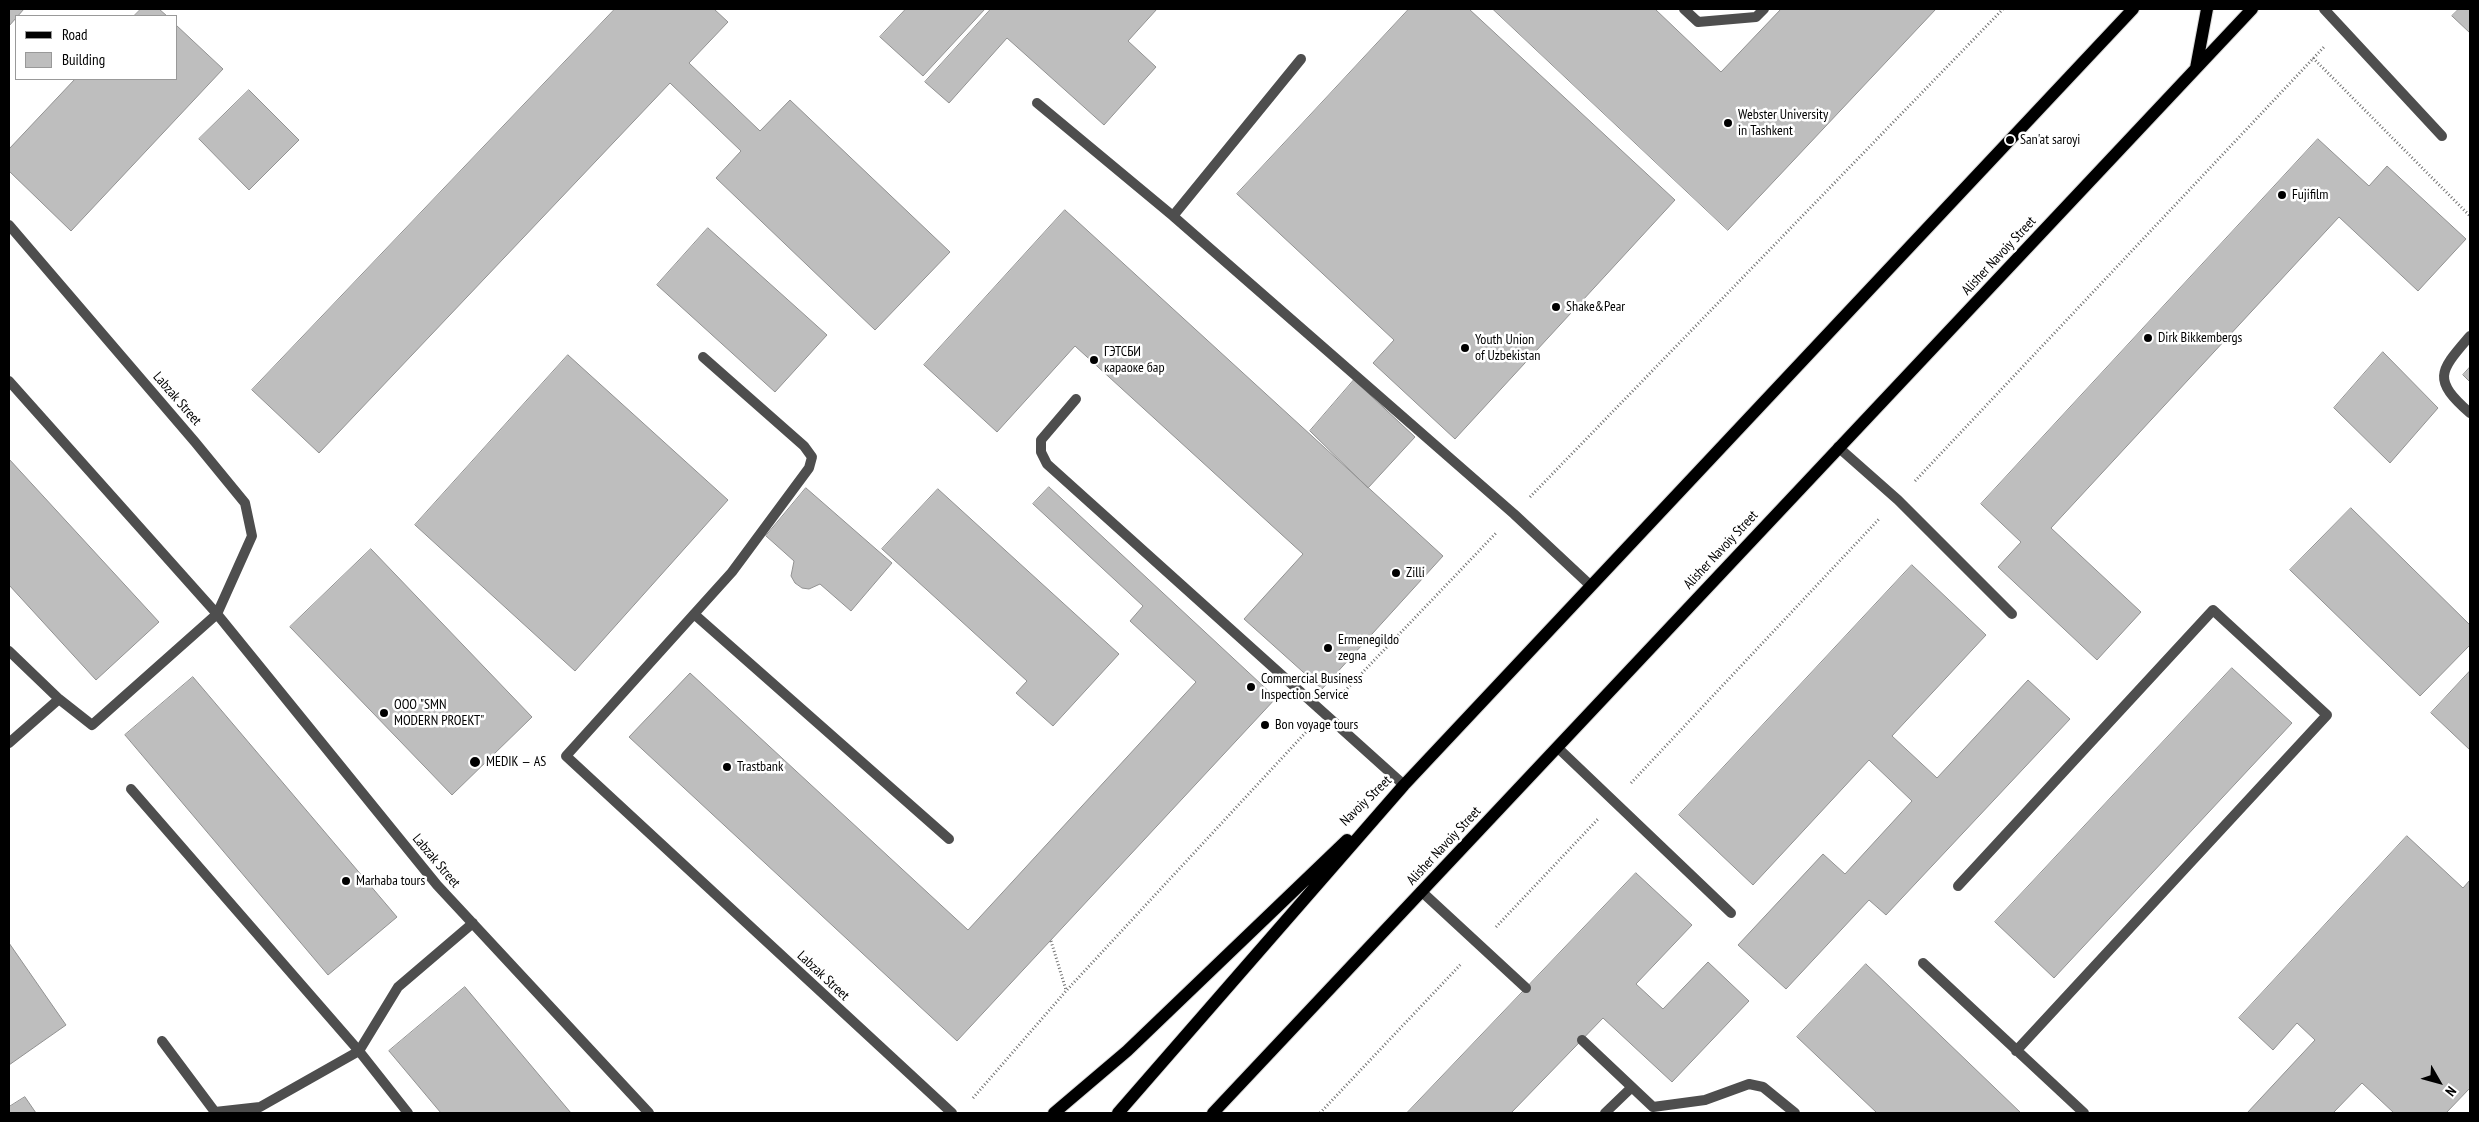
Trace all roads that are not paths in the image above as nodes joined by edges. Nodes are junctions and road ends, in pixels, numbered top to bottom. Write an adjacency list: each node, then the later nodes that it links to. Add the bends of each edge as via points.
1 (1684, 9): 2 (lane, via 1698,22 1756,17)
2 (1764, 9)
3 (2133, 9): 19 (main road)
4 (2207, 9): 8 (main road)
5 (2252, 9): 8 (main road, Alisher Navoiy Street)
6 (2324, 9): 10 (lane)
7 (1301, 59): 11 (lane)
8 (2196, 68): 18 (main road, Alisher Navoiy Street)
9 (1037, 103): 11 (lane)
10 (2442, 136)
11 (1173, 216): 19 (lane, via 1514,514)
12 (9, 225): 20 (lane, Labzak Street, via 245,503 252,536)
13 (2470, 336): 17 (lane, via 2445,365 2445,383 2455,399)
14 (703, 357): 21 (lane, via 804,446 812,457 809,468 732,572)
15 (9, 380): 20 (lane, Labzak Street)
16 (1076, 399): 27 (lane, via 1041,440 1041,452 1047,464)
17 (2470, 413)
18 (1838, 447): 22 (lane, via 1898,500); 26 (main road, Alisher Navoiy Street)
19 (1591, 586): 27 (main road)
20 (217, 614): 24 (lane, via 92,725); 33 (lane, Labzak Street, via 437,885)
21 (694, 614): 29 (lane); 43 (lane, Labzak Street, via 566,756)
22 (2012, 614)
23 (9, 651): 24 (lane)
24 (59, 699): 25 (lane)
25 (9, 743)
26 (1557, 747): 31 (main road, Alisher Navoiy Street); 32 (lane)
27 (1404, 785): 44 (main road, Navoiy Street, via 1127,1051); 45 (main road, Navoiy Street)
28 (131, 789): 38 (lane)
29 (949, 839)
30 (1958, 886): 39 (lane, via 2213,610 2327,715)
31 (1422, 891): 35 (lane); 46 (main road, Alisher Navoiy Street)
32 (1731, 913)
33 (473, 923): 38 (lane, via 398,987); 42 (lane, Labzak Street)
34 (1923, 963): 39 (lane)
35 (1526, 988)
36 (1582, 1040): 40 (lane)
37 (162, 1041): 38 (lane, via 215,1112 260,1108)
38 (359, 1051): 41 (lane)
39 (2016, 1051): 49 (lane)
40 (1632, 1087): 47 (lane); 48 (lane, via 1653,1107 1705,1100 1749,1084 1763,1086)
41 (408, 1113)
42 (650, 1113)
43 (952, 1113)
44 (1054, 1113)
45 (1118, 1113)
46 (1212, 1113)
47 (1605, 1113)
48 (1795, 1113)
49 (2084, 1113)

